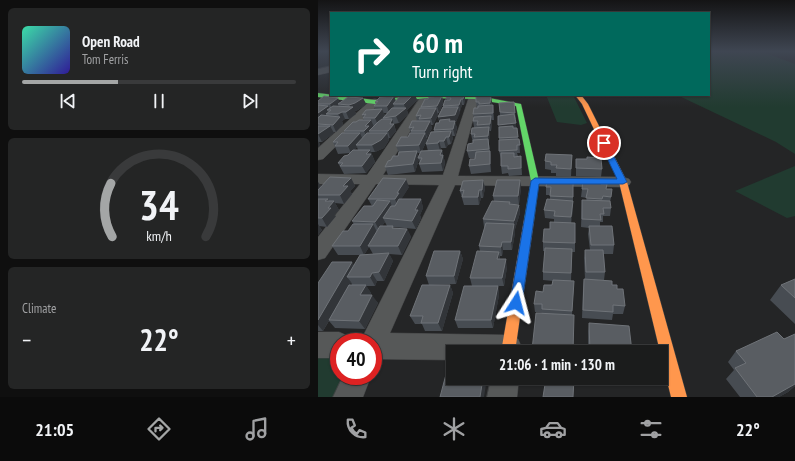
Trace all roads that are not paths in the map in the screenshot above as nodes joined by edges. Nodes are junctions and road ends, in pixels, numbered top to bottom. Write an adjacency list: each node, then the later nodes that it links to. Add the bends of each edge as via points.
1 (329, 70): 2 (street)
2 (318, 72)
3 (427, 96): 5 (street); 7 (street); 10 (street)
4 (579, 96): 13 (street)
5 (474, 97): 11 (street); 12 (street, via 519,105)
6 (321, 98): 7 (street)
7 (375, 102): 8 (street)
8 (318, 156)
9 (318, 179): 10 (street)
10 (372, 180): 11 (street); 14 (street)
11 (449, 180): 12 (street); 15 (street)
12 (535, 181): 13 (street); 18 (street)
13 (623, 182): 25 (street)
14 (318, 252)
15 (377, 333)
16 (318, 345): 17 (street)
17 (330, 345)
18 (510, 345)
19 (382, 346): 20 (street)
20 (446, 348)
21 (353, 385): 23 (street)
22 (503, 385): 24 (street)
23 (348, 397)
24 (502, 397)
25 (679, 397)

